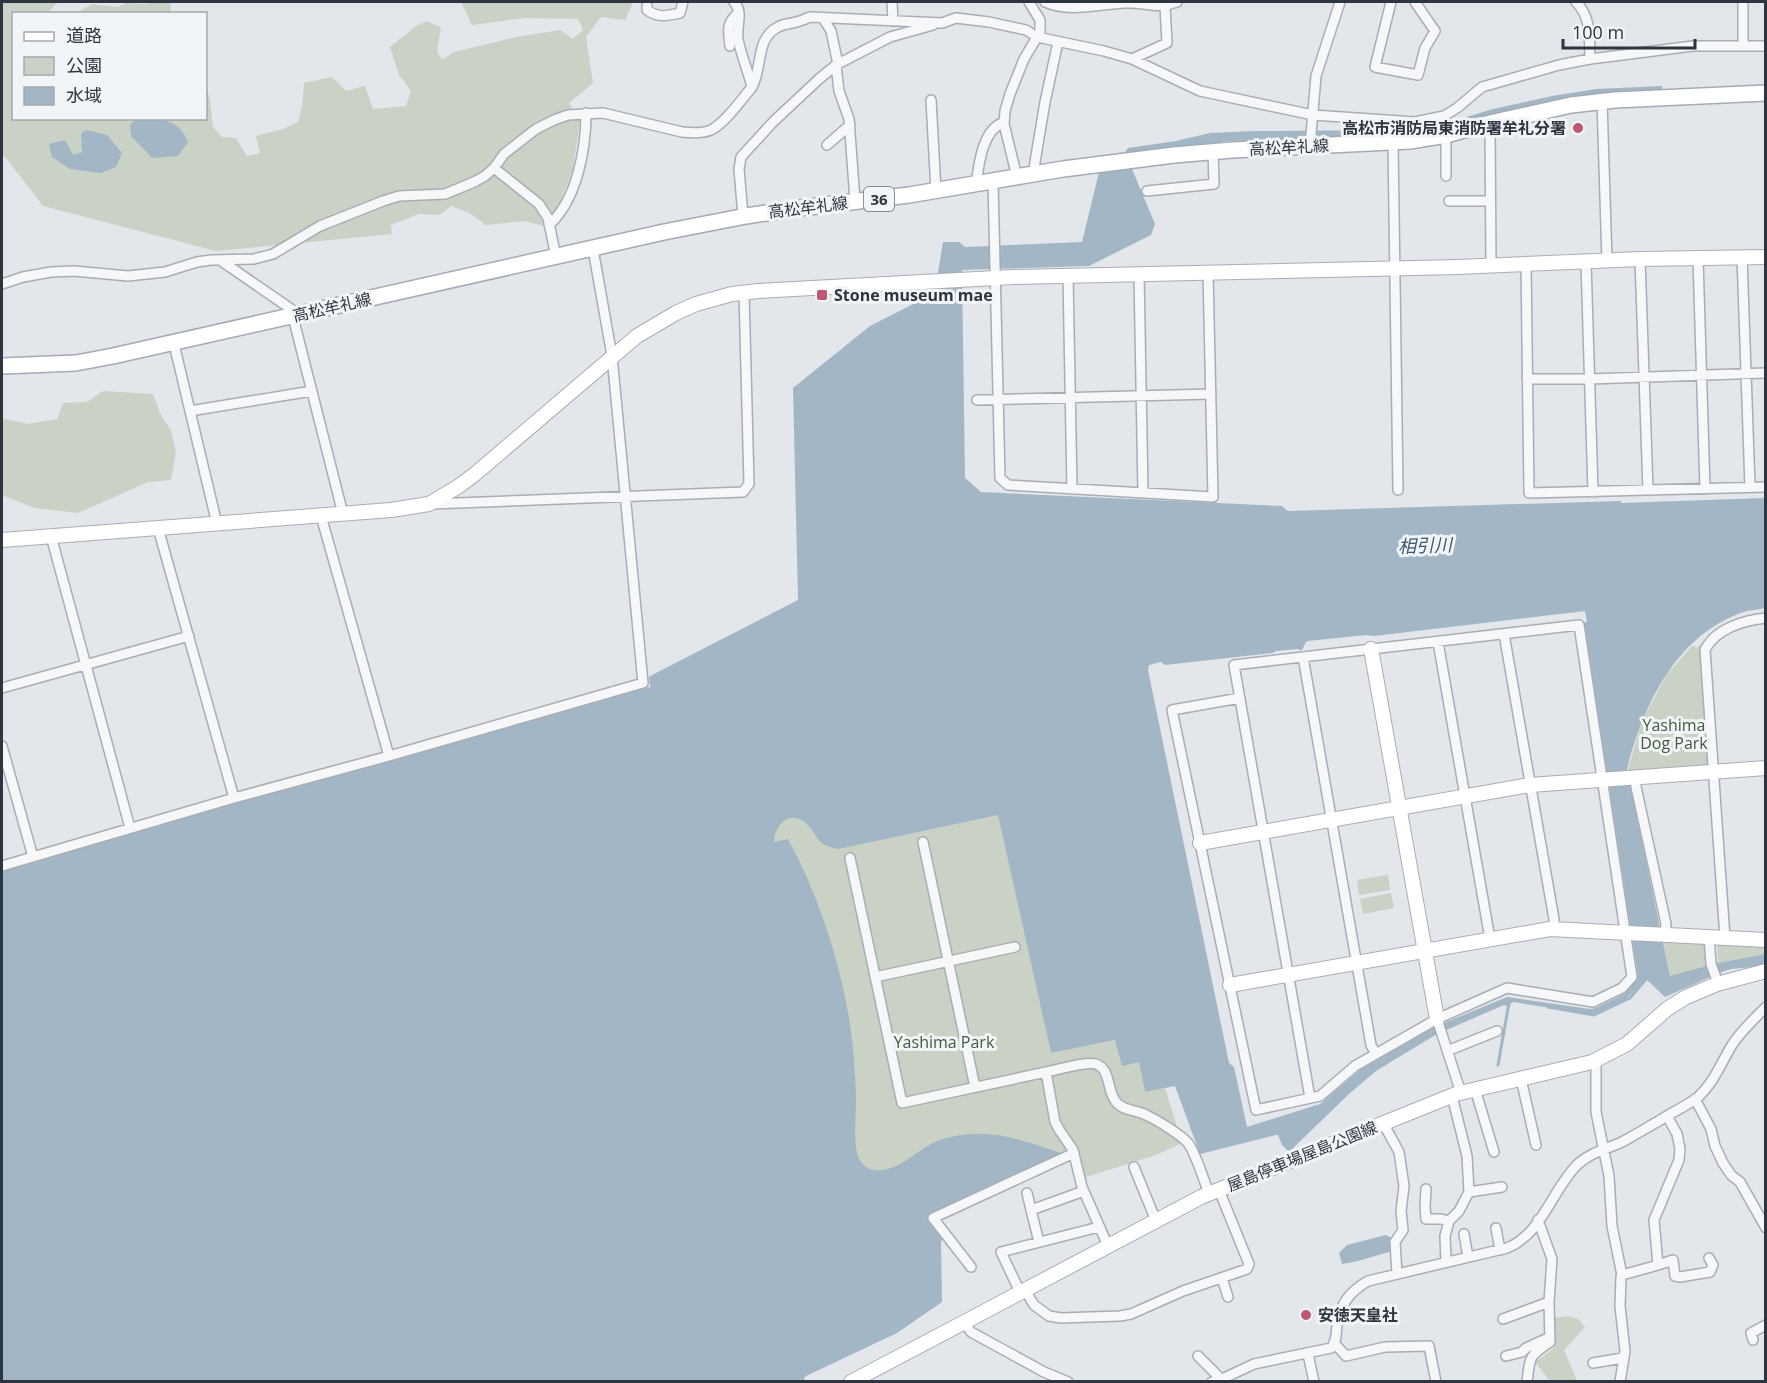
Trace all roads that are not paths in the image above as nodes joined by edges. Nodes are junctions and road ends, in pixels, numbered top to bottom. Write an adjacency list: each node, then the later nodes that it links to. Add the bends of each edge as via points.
1 (683, 2): 12 (street, via 680,13 664,16 652,14)
2 (734, 2): 14 (street)
3 (892, 2): 16 (street)
4 (1029, 2): 18 (street, via 1040,20)
5 (1045, 2): 13 (street, via 1060,7 1129,2)
6 (1177, 2): 13 (street)
7 (1340, 2): 31 (street, via 1316,76)
8 (1391, 2): 9 (street, via 1376,67 1418,75 1425,48 1435,31)
9 (1415, 2)
10 (1577, 2): 24 (street, via 1586,12)
11 (1743, 2): 20 (street)
12 (647, 6)
13 (1165, 6): 23 (street, via 1167,43)
14 (739, 12): 21 (street, via 728,29); 26 (street, via 738,38)
15 (823, 18): 16 (street); 25 (street, via 831,31); 26 (street, via 810,17 768,34)
16 (893, 21): 17 (street)
17 (942, 23): 18 (street, via 956,18 990,22 1026,30); 25 (street, via 890,37)
18 (1037, 37): 19 (street); 32 (street, via 1010,94)
19 (1058, 42): 23 (street); 41 (street)
20 (1743, 45): 22 (street); 24 (street, via 1693,46)
21 (730, 46)
22 (1766, 46)
23 (1132, 59): 31 (street, via 1200,91)
24 (1590, 59): 31 (street, via 1482,87 1457,108 1430,120)
25 (837, 65): 34 (street, via 839,91); 51 (street, via 741,156)
26 (752, 87): 30 (street, via 710,131 681,132 603,113)
27 (1766, 93): 29 (main road, 高松牟礼線 / 36)
28 (931, 100): 46 (street)
29 (1602, 101): 33 (main road, 高松牟礼線 / 36); 60 (street)
30 (586, 113): 40 (street, via 568,115 536,129 504,154); 52 (street, via 585,145 571,193 559,216)
31 (1313, 115): 38 (street)
32 (1004, 122): 43 (street); 45 (street, via 988,138)
33 (1490, 123): 35 (main road, 高松牟礼線 / 36); 50 (street)
34 (850, 125): 37 (street); 48 (street)
35 (1446, 135): 36 (main road, 高松牟礼線 / 36); 42 (street)
36 (1393, 142): 38 (main road, 高松牟礼線 / 36); 64 (street)
37 (827, 145)
38 (1310, 146): 39 (main road, 高松牟礼線 / 36)
39 (1213, 152): 41 (main road, 高松牟礼線 / 36); 47 (street, via 1214,184)
40 (494, 168): 52 (street, via 539,204); 58 (street, via 445,194 399,196 383,201 320,226 273,254 254,260)
41 (1033, 174): 43 (main road, 高松牟礼線 / 36)
42 (1446, 176)
43 (1017, 177): 44 (main road, 高松牟礼線 / 36)
44 (993, 181): 45 (main road, 高松牟礼線 / 36); 66 (street)
45 (976, 184): 46 (main road, 高松牟礼線 / 36)
46 (936, 191): 48 (main road, 高松牟礼線 / 36)
47 (1147, 191)
48 (855, 201): 51 (main road, 高松牟礼線 / 36)
49 (1449, 201): 50 (street)
50 (1490, 201): 63 (street)
51 (743, 216): 53 (main road, 高松牟礼線 / 36)
52 (549, 225): 54 (street)
53 (593, 249): 54 (main road, 高松牟礼線 / 36); 73 (street)
54 (556, 257): 71 (main road, 高松牟礼線 / 36)
55 (1742, 257): 56 (street); 57 (street); 77 (street)
56 (1766, 257)
57 (1698, 258): 59 (street); 76 (street)
58 (220, 260): 69 (street, via 128,276 51,272); 71 (street, via 291,309)
59 (1640, 260): 60 (street); 78 (street)
60 (1607, 261): 61 (street)
61 (1586, 262): 62 (street); 79 (street)
62 (1526, 264): 63 (street); 80 (street)
63 (1491, 266): 64 (street)
64 (1394, 268): 65 (street); 92 (street)
65 (1208, 272): 67 (street); 82 (street)
66 (996, 274): 68 (street); 70 (street); 85 (street)
67 (1139, 274): 68 (street); 83 (street)
68 (1068, 276): 84 (street)
69 (2, 284)
70 (744, 293): 73 (street, via 676,313); 96 (street, via 749,484 743,492)
71 (292, 316): 72 (main road, 高松牟礼線 / 36); 81 (street)
72 (174, 344): 74 (main road, 高松牟礼線 / 36, via 76,363); 87 (street)
73 (612, 356): 96 (street); 97 (street, via 475,474)
74 (2, 366)
75 (1766, 373): 77 (street)
76 (1702, 374): 77 (street); 78 (street); 91 (street)
77 (1746, 374): 88 (street)
78 (1644, 377): 79 (street); 93 (street)
79 (1589, 378): 80 (street); 94 (street)
80 (1527, 379): 94 (street, via 1529,493)
81 (312, 391): 87 (street); 98 (street)
82 (1211, 394): 83 (street); 95 (street, via 1213,497)
83 (1141, 396): 84 (street); 95 (street)
84 (1070, 398): 85 (street); 90 (street)
85 (999, 399): 86 (street); 90 (street, via 1000,478 1008,486)
86 (977, 400)
87 (190, 411): 100 (street)
88 (1750, 487): 89 (street); 91 (street)
89 (1766, 487)
90 (1072, 489): 95 (street)
91 (1705, 489): 93 (street)
92 (1398, 490)
93 (1648, 490): 94 (street)
94 (1593, 492)
95 (1143, 493)
96 (625, 496): 97 (street); 114 (street, via 643,683)
97 (429, 504): 98 (street)
98 (343, 514): 99 (street)
99 (321, 516): 100 (street); 114 (street)
100 (217, 524): 101 (street)
101 (158, 528): 102 (street); 106 (street)
102 (51, 536): 103 (street); 110 (street)
103 (2, 540)
104 (1766, 618): 116 (street, via 1732,626 1705,650)
105 (1504, 634): 107 (street); 118 (street, via 1579,625); 119 (street)
106 (189, 636): 110 (street); 121 (street)
107 (1438, 642): 108 (street); 120 (street)
108 (1371, 649): 109 (street); 122 (street)
109 (1303, 657): 112 (street, via 1234,665); 123 (street)
110 (86, 666): 111 (street); 124 (street)
111 (2, 688)
112 (1240, 698): 125 (street); 127 (street, via 1172,710)
113 (2, 746): 128 (street)
114 (389, 756): 121 (street)
115 (1766, 768): 116 (street)
116 (1713, 772): 117 (street); 135 (street)
117 (1633, 777): 118 (street); 133 (street, via 1666,924)
118 (1604, 779): 119 (street); 132 (street)
119 (1530, 785): 120 (street); 131 (street)
120 (1465, 796): 122 (street); 136 (street)
121 (234, 798): 124 (street)
122 (1399, 807): 123 (street); 139 (street)
123 (1332, 819): 125 (street); 141 (street)
124 (130, 828): 128 (street)
125 (1263, 831): 127 (street); 143 (street)
126 (923, 842): 140 (street)
127 (1200, 843): 146 (street)
128 (33, 857): 130 (street)
129 (850, 858): 144 (street)
130 (2, 866)
131 (1554, 929): 132 (street); 136 (street)
132 (1629, 933): 133 (street); 148 (street, via 1632,977 1622,988 1593,1002 1507,988)
133 (1663, 935): 134 (street)
134 (1709, 937): 135 (street); 145 (street)
135 (1725, 938): 137 (street)
136 (1490, 939): 139 (street)
137 (1766, 940)
138 (1015, 947): 140 (street)
139 (1425, 951): 141 (street); 148 (street)
140 (948, 962): 144 (street); 155 (street)
141 (1357, 963): 143 (street); 151 (street, via 1371,1045)
142 (1766, 971): 145 (street, 屋島停車場屋島公園線)
143 (1288, 975): 146 (street); 158 (street)
144 (875, 977): 155 (street, via 902,1103)
145 (1717, 980): 152 (street, 屋島停車場屋島公園線, via 1677,1002 1627,1044)
146 (1230, 985): 158 (street, via 1256,1110)
147 (1766, 1006): 159 (street, via 1737,1038 1714,1078)
148 (1437, 1022): 150 (street); 151 (street)
149 (1497, 1031): 150 (street, via 1482,1042)
150 (1447, 1051): 157 (street)
151 (1376, 1054): 158 (street, via 1320,1096)
152 (1594, 1061): 154 (street, 屋島停車場屋島公園線); 163 (street, via 1596,1112)
153 (1046, 1072): 155 (street); 165 (street, via 1055,1122); 170 (street, via 1092,1064 1102,1067 1116,1103 1152,1118 1186,1141)
154 (1521, 1079): 156 (street, 屋島停車場屋島公園線); 162 (street)
155 (975, 1087)
156 (1475, 1089): 157 (street, 屋島停車場屋島公園線); 164 (street)
157 (1456, 1094): 161 (street, 屋島停車場屋島公園線); 171 (street)
158 (1310, 1098)
159 (1695, 1099): 160 (street); 179 (street, via 1723,1163 1740,1182)
160 (1667, 1116): 163 (street); 187 (street, via 1677,1134 1680,1160 1654,1220)
161 (1383, 1123): 170 (street, 屋島停車場屋島公園線); 189 (street, via 1399,1152 1404,1186 1403,1230 1395,1242)
162 (1536, 1145)
163 (1604, 1149): 174 (street, via 1577,1165); 190 (street)
164 (1494, 1152)
165 (1074, 1154): 169 (street); 188 (street, via 933,1218)
166 (1134, 1167): 175 (street)
167 (1502, 1187): 171 (street)
168 (1426, 1189): 176 (street, via 1426,1219)
169 (1084, 1191): 173 (street); 177 (street)
170 (1214, 1192): 175 (street, 屋島停車場屋島公園線); 191 (street, via 1249,1264 1246,1269)
171 (1469, 1192): 176 (street)
172 (1027, 1193): 173 (street)
173 (1031, 1210): 181 (street)
174 (1539, 1220): 183 (street, via 1520,1242); 194 (street, via 1552,1259)
175 (1156, 1221): 182 (street, 屋島停車場屋島公園線)
176 (1449, 1221): 186 (street)
177 (1100, 1227): 181 (street); 182 (street)
178 (1496, 1228): 183 (street)
179 (1766, 1228)
180 (1464, 1234): 184 (street)
181 (1039, 1242): 192 (street, via 1001,1252)
182 (1108, 1246): 192 (street, 屋島停車場屋島公園線)
183 (1500, 1250): 184 (street)
184 (1468, 1257): 186 (street)
185 (1709, 1258): 187 (street, via 1713,1265 1710,1272 1680,1277 1675,1276 1673,1260)
186 (1446, 1262): 189 (street)
187 (1658, 1264): 190 (street)
188 (971, 1267)
189 (1397, 1273): 200 (street, via 1368,1281 1349,1295 1338,1317)
190 (1622, 1275): 204 (street)
191 (1222, 1278): 192 (street, via 1120,1316 1049,1316); 193 (street)
192 (1022, 1291): 196 (street, 屋島停車場屋島公園線)
193 (1228, 1297)
194 (1549, 1302): 195 (street); 198 (street)
195 (1503, 1319)
196 (964, 1322): 206 (street, via 972,1332); 208 (street, 屋島停車場屋島公園線)
197 (1766, 1325): 199 (street, via 1751,1333)
198 (1550, 1337): 203 (street); 214 (street, via 1550,1342 1532,1354)
199 (1753, 1340)
200 (1335, 1344): 201 (street); 213 (street, via 1346,1356 1385,1347 1429,1346)
201 (1308, 1354): 207 (street, via 1254,1364); 212 (street)
202 (1198, 1356): 207 (street)
203 (1506, 1356)
204 (1623, 1358): 205 (street); 215 (street)
205 (1593, 1363)
206 (1040, 1370): 209 (street); 210 (street)
207 (1223, 1380): 211 (street)
208 (851, 1382)
209 (1037, 1382)
210 (1068, 1382)
211 (1212, 1382)
212 (1314, 1382)
213 (1436, 1382)
214 (1527, 1382)
215 (1620, 1382)

